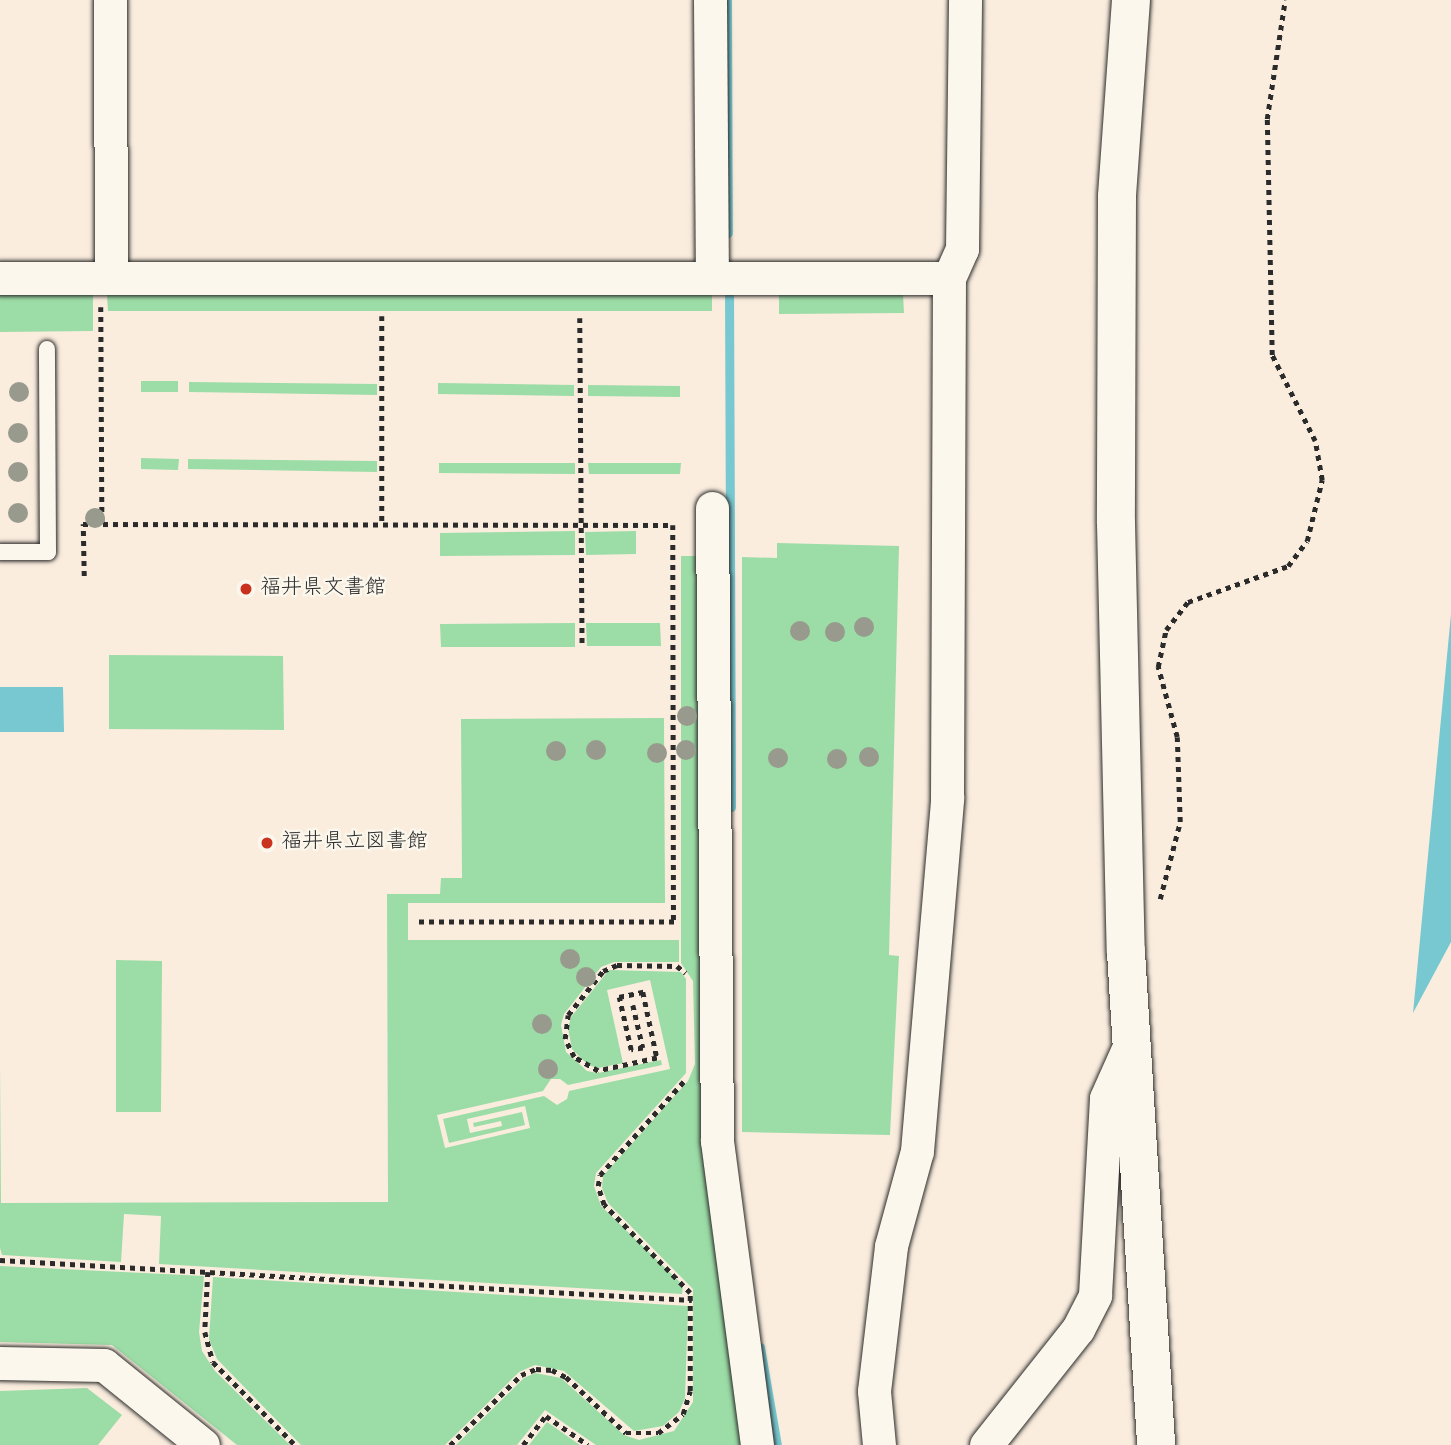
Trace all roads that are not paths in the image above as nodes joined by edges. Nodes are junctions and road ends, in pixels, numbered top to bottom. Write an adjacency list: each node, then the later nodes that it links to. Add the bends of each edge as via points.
1 (110, 0): 6 (street)
2 (710, 0): 7 (street)
3 (965, 0): 8 (street, via 962,249)
4 (1131, 0): 12 (street, via 1117,197 1116,523 1126,952)
5 (0, 278): 6 (street)
6 (106, 278): 7 (street)
7 (724, 278): 8 (street)
8 (949, 278): 16 (street, via 947,798 916,1151 891,1246 874,1391)
9 (47, 349): 11 (lane, via 48,552)
10 (712, 508): 15 (street, via 717,1141)
11 (0, 552)
12 (1133, 1038): 17 (street, via 1106,1098 1095,1295 1078,1329); 18 (street)
13 (0, 1363): 14 (street, via 104,1365)
14 (203, 1445)
15 (757, 1445)
16 (879, 1445)
17 (986, 1445)
18 (1156, 1445)

